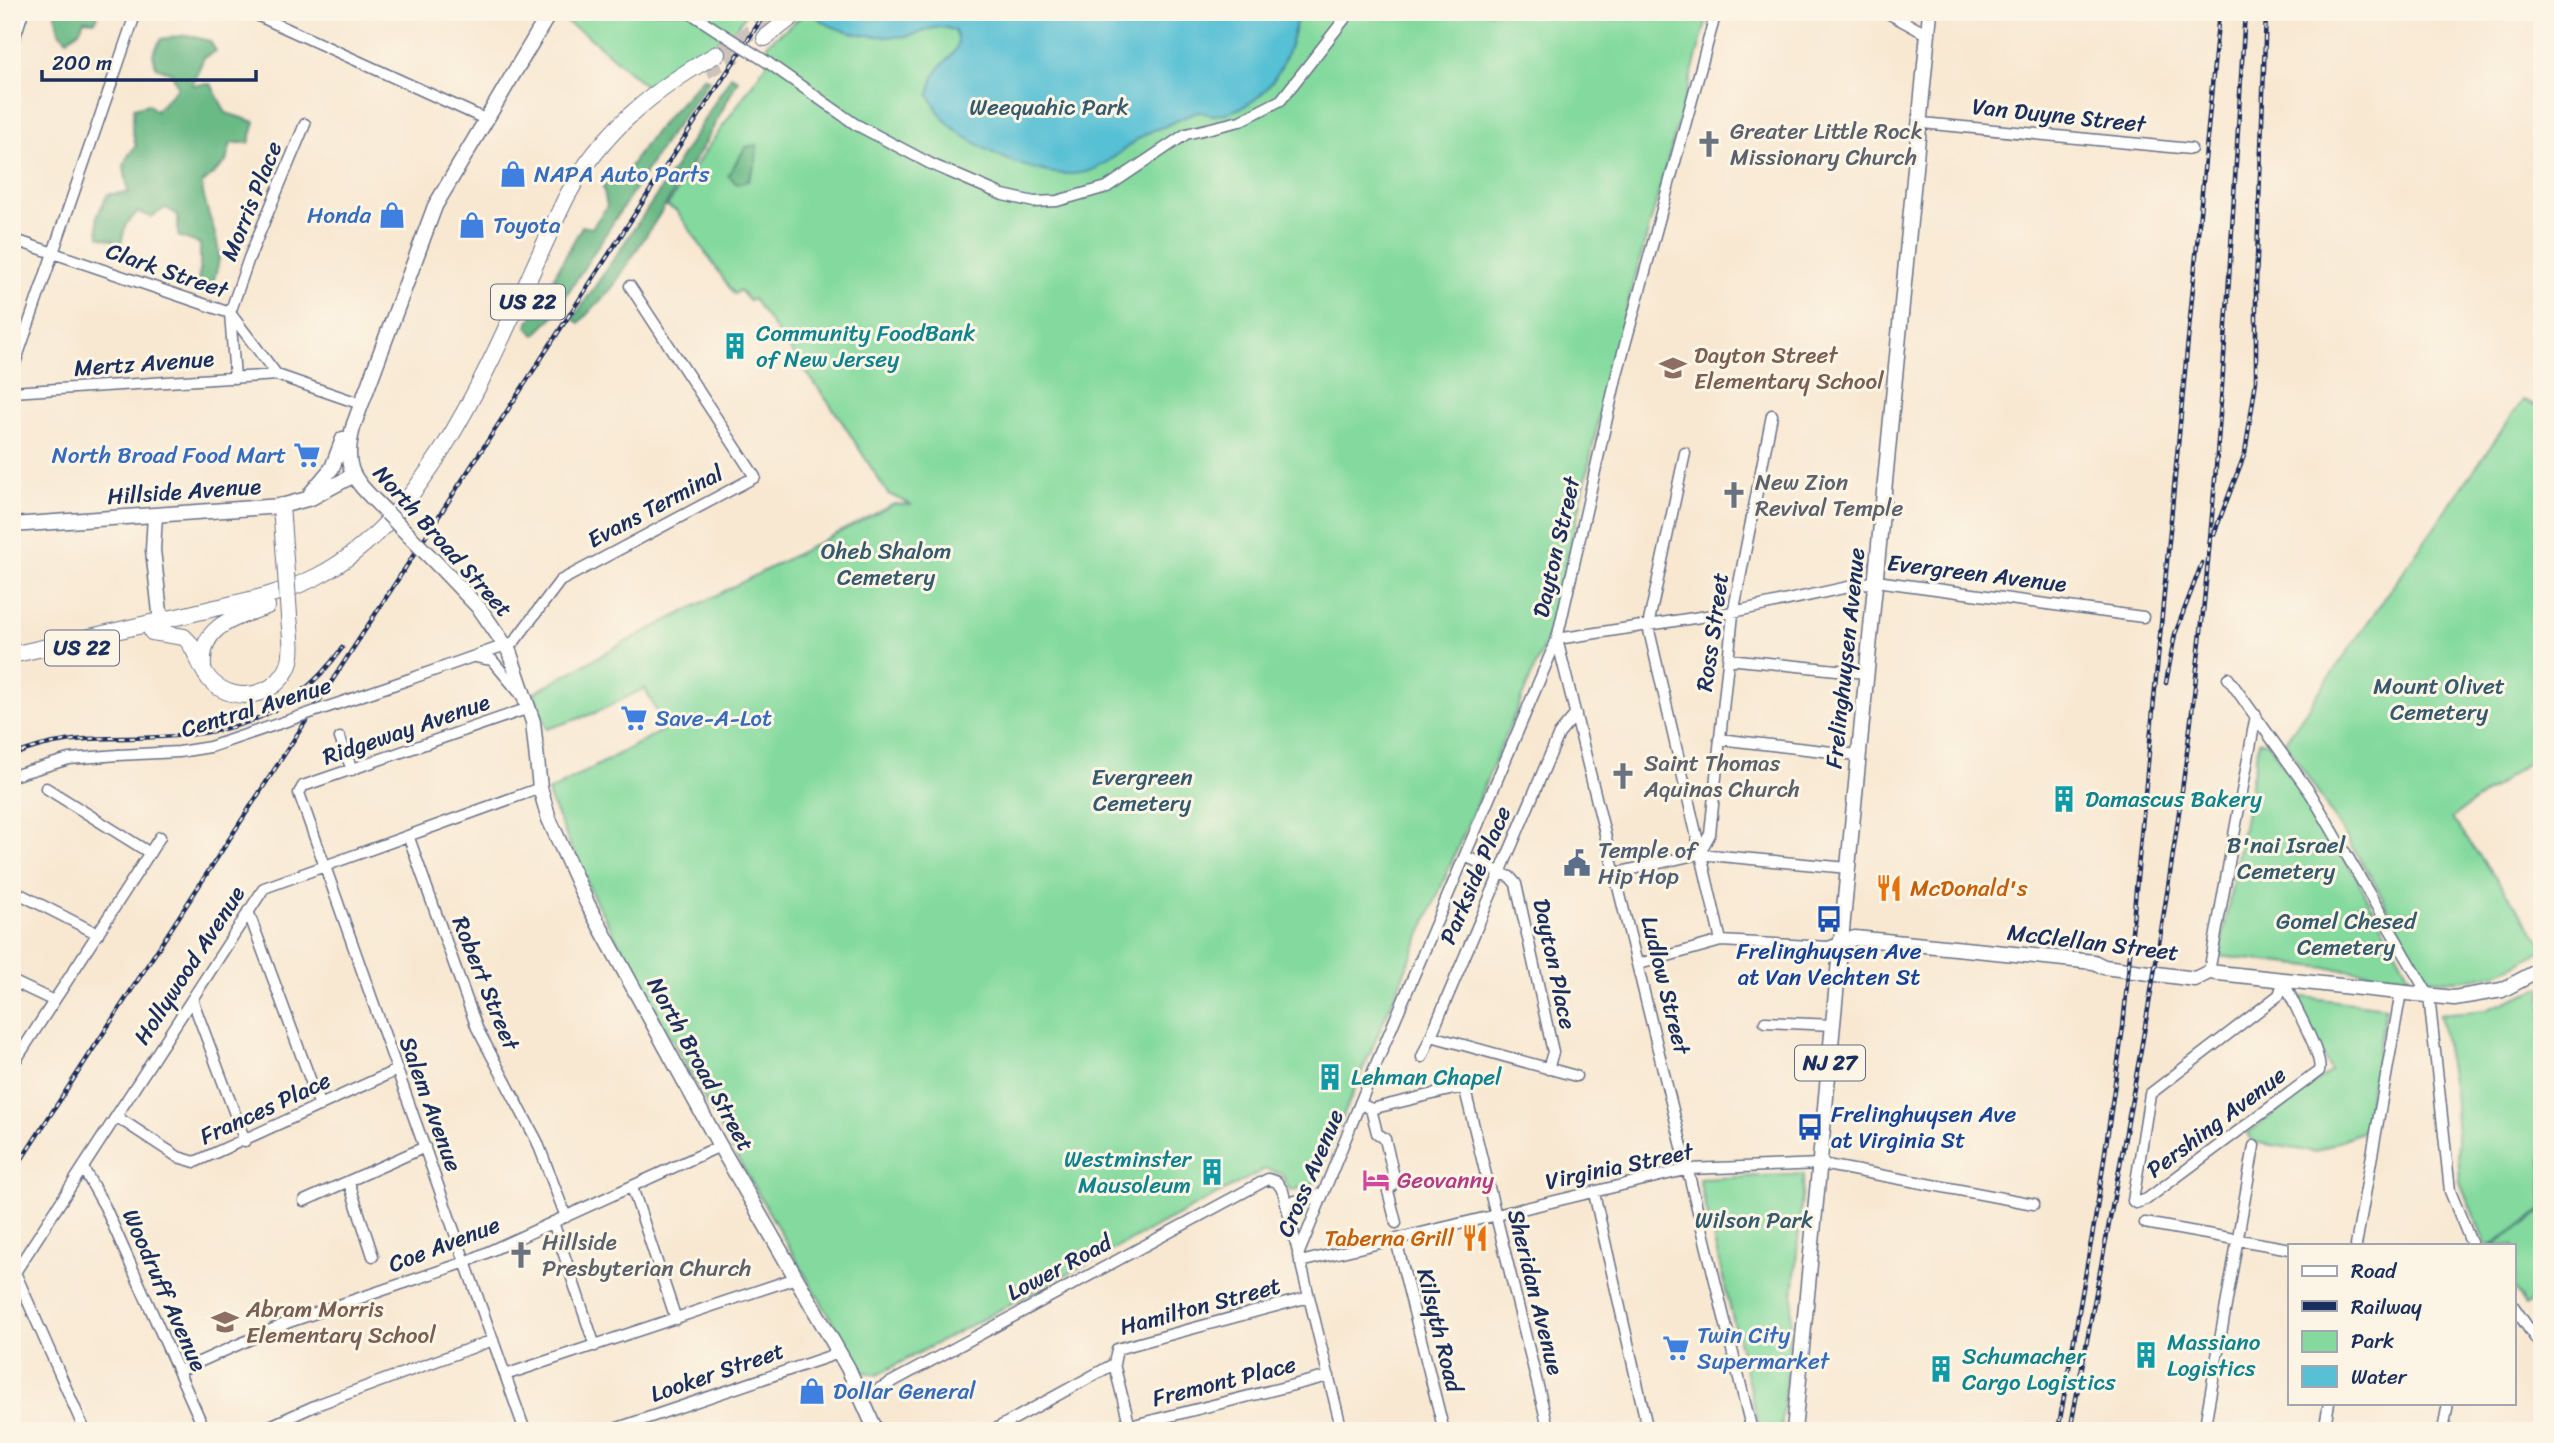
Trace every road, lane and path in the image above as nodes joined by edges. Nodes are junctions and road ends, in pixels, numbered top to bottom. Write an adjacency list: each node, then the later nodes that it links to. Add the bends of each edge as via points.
1 (23, 12): 13 (street)
2 (136, 12): 21 (street)
3 (250, 12): 16 (street)
4 (689, 12): 6 (street, bridge, via 855,124 931,164 1003,195 1034,202 1057,201 1107,187 1186,134 1240,121 1281,100)
5 (798, 12): 12 (highway)
6 (1350, 12)
7 (1716, 12): 43 (street, Dayton Street, via 1617,374)
8 (1886, 12): 11 (street)
9 (1930, 12): 11 (main road, Frelinghuysen Avenue / NJ 27)
10 (544, 14): 16 (main road, North Broad Street)
11 (1928, 35): 17 (main road, Frelinghuysen Avenue / NJ 27)
12 (765, 38)
13 (13, 39)
14 (717, 54): 41 (highway, US 22, via 639,104 586,164 457,424 414,492 386,525 349,557 304,583)
15 (706, 71): 38 (highway, US 22, via 640,117 590,177 475,411 412,509 378,546 348,569)
16 (485, 119): 28 (main road, North Broad Street, via 431,216)
17 (1922, 123): 19 (street, Van Duyne Street); 37 (main road, Frelinghuysen Avenue / NJ 27)
18 (305, 124): 23 (street, Morris Place)
19 (2191, 149)
20 (12, 239): 21 (street, Clark Street)
21 (52, 253): 23 (street, Clark Street); 24 (street)
22 (630, 286): 44 (street, Evans Terminal, via 755,477 560,581 520,636)
23 (230, 313): 25 (street, Clark Street); 26 (street, Morris Place)
24 (12, 372)
25 (277, 374): 26 (street, Mertz Avenue); 28 (street)
26 (235, 378): 27 (street, Mertz Avenue)
27 (12, 392)
28 (360, 404): 30 (main road, North Broad Street)
29 (1772, 415): 39 (street, Ross Street)
30 (354, 424): 32 (main road, North Broad Street, via 347,454); 33 (main road, via 332,468)
31 (1685, 453): 42 (street)
32 (352, 476): 33 (main road, Hillside Avenue); 44 (main road, North Broad Street, bridge, via 480,609)
33 (303, 501): 34 (main road, Hillside Avenue)
34 (281, 506): 35 (main road, Hillside Avenue); 49 (highway, bridge, via 292,646 289,665 267,690 249,695 230,693 213,683)
35 (155, 515): 36 (main road, Hillside Avenue); 41 (main road)
36 (12, 525)
37 (1876, 580): 39 (street, Evergreen Avenue); 40 (street, Evergreen Avenue); 50 (main road, Frelinghuysen Avenue / NJ 27)
38 (267, 606): 41 (highway, US 22); 49 (highway, via 226,621 211,632 204,646)
39 (1733, 612): 42 (street, Evergreen Avenue); 47 (street, Ross Street)
40 (2143, 617)
41 (156, 626): 45 (highway, US 22); 48 (highway, US 22); 49 (highway, via 184,637)
42 (1648, 626): 43 (street, Evergreen Avenue); 66 (street)
43 (1557, 639): 53 (street, Ludlow Street); 67 (street, Dayton Street)
44 (506, 646): 46 (street, Central Avenue); 52 (main road, North Broad Street)
45 (12, 655)
46 (474, 657): 52 (street, via 492,660); 59 (street, Central Avenue, bridge, via 210,747 69,759)
47 (1728, 659): 50 (street); 56 (street, Ross Street)
48 (12, 665)
49 (203, 668)
50 (1866, 674): 57 (main road, Frelinghuysen Avenue / NJ 27)
51 (2228, 678): 54 (street)
52 (528, 704): 58 (street, Ridgeway Avenue); 61 (main road, North Broad Street)
53 (1576, 714): 70 (street, Parkside Place, via 1559,734); 71 (street, Ludlow Street)
54 (2256, 715): 79 (street); 83 (street, via 2353,861)
55 (340, 738): 58 (street)
56 (1719, 739): 57 (street); 66 (street, Ross Street, via 1710,834)
57 (1858, 755): 69 (main road, Frelinghuysen Avenue / NJ 27)
58 (352, 770): 62 (street, Ridgeway Avenue)
59 (12, 776)
60 (46, 788): 65 (street)
61 (540, 788): 64 (street, Hollywood Avenue); 99 (main road, North Broad Street, via 549,820 587,903)
62 (299, 791): 68 (street, Salem Avenue)
63 (160, 837): 65 (street)
64 (409, 838): 68 (street, Hollywood Avenue); 114 (street, Robert Street, via 477,1028 537,1141)
65 (150, 853): 74 (street)
66 (1699, 854): 69 (street); 71 (street); 75 (street)
67 (1465, 856): 70 (street, Dayton Place); 91 (street, Dayton Street)
68 (323, 866): 73 (street, Hollywood Avenue, via 264,887); 93 (street, Salem Avenue)
69 (1848, 868): 76 (main road, Frelinghuysen Avenue / NJ 27)
70 (1498, 872): 88 (street, Parkside Place); 92 (street, Dayton Place, via 1516,884 1553,1052)
71 (1616, 873): 77 (street, Ludlow Street)
72 (12, 890): 74 (street)
73 (248, 911): 84 (street, Hollywood Avenue); 95 (street)
74 (98, 934): 85 (street)
75 (1721, 940): 76 (street, via 1828,947); 77 (street)
76 (1840, 943): 79 (main road, McClellan Street, via 1855,938 2094,962 2195,979); 87 (main road, Frelinghuysen Avenue / NJ 27)
77 (1639, 964): 104 (street, Ludlow Street)
78 (2542, 969): 83 (main road, McClellan Street, via 2484,996)
79 (2209, 972): 80 (main road, McClellan Street)
80 (2284, 980): 80 (street, Pershing Avenue, via 2320,1066 2314,1076 2147,1199 2139,1204 2133,1201 2150,1094 2278,995); 82 (main road, McClellan Street)
81 (12, 981): 85 (street)
82 (2401, 992): 83 (main road, McClellan Street); 120 (street)
83 (2429, 996): 121 (street, via 2450,1191)
84 (192, 999): 97 (street, Hollywood Avenue); 98 (street)
85 (54, 1002): 90 (street)
86 (1765, 1022): 87 (street)
87 (1833, 1025): 102 (main road, Frelinghuysen Avenue / NJ 27)
88 (1431, 1036): 89 (street, Parkside Place); 92 (street)
89 (1422, 1057)
90 (12, 1066)
91 (1374, 1069): 96 (street, Cross Avenue)
92 (1548, 1069): 94 (street)
93 (397, 1070): 95 (street, Frances Place); 101 (street, Salem Avenue)
94 (1576, 1076)
95 (320, 1106): 98 (street, Frances Place)
96 (1366, 1107): 108 (street, Cross Avenue); 113 (street, Sheridan Avenue, via 1458,1088 1468,1095); 116 (street, via 1377,1133 1385,1139 1395,1181 1388,1191)
97 (117, 1117): 98 (street, Frances Place, via 186,1162 206,1159); 103 (street, Hollywood Avenue)
98 (245, 1141)
99 (720, 1146): 107 (street, Coe Avenue); 127 (main road, North Broad Street)
100 (2254, 1146): 118 (street)
101 (425, 1147): 106 (street); 125 (street, Salem Avenue)
102 (1821, 1164): 104 (street, Virginia Street); 112 (street, Virginia Street); 155 (main road, Frelinghuysen Avenue / NJ 27)
103 (83, 1168): 126 (street, Hollywood Avenue); 136 (street, Woodruff Avenue)
104 (1689, 1169): 109 (street, Virginia Street); 154 (street, Ludlow Street)
105 (1277, 1182): 111 (street, Cross Avenue); 139 (street, Lower Road, via 1268,1179 1258,1184)
106 (348, 1183): 110 (street); 123 (street)
107 (632, 1187): 114 (street, Coe Avenue); 130 (street)
108 (1324, 1192): 111 (street); 124 (street, Cross Avenue)
109 (1594, 1193): 113 (street, Virginia Street); 153 (street)
110 (304, 1201)
111 (1286, 1203): 124 (street, Cross Avenue)
112 (2034, 1203)
113 (1496, 1215): 119 (street, Virginia Street); 152 (street, Sheridan Avenue)
114 (566, 1217): 115 (street, Coe Avenue)
115 (553, 1222): 125 (street, Coe Avenue); 132 (street)
116 (1396, 1223)
117 (2145, 1223): 118 (street)
118 (2236, 1239): 122 (street); 156 (street)
119 (1396, 1240): 124 (street, Virginia Street); 151 (street, Kilsyth Road)
120 (2356, 1244)
121 (2472, 1244)
122 (2288, 1249)
123 (373, 1256)
124 (1299, 1258): 128 (street, Cross Avenue)
125 (466, 1262): 131 (street, Salem Avenue); 136 (street, Coe Avenue, via 289,1322)
126 (13, 1271): 144 (street)
127 (796, 1278): 130 (street); 134 (main road, North Broad Street)
128 (1309, 1297): 135 (street, Hamilton Street, via 1124,1346 1114,1352); 138 (street, Cross Avenue)
129 (2516, 1310): 133 (street)
130 (676, 1319): 132 (street)
131 (493, 1340): 137 (street, Salem Avenue); 146 (street)
132 (595, 1346): 137 (street)
133 (2542, 1348)
134 (839, 1353): 139 (main road, North Broad Street); 148 (street, Looker Street)
135 (1114, 1364): 143 (street); 149 (street)
136 (179, 1371): 145 (street, Woodruff Avenue)
137 (505, 1375): 147 (street, Salem Avenue)
138 (1329, 1376): 143 (street, Fremont Place); 150 (street, Cross Avenue)
139 (862, 1398): 142 (main road, North Broad Street)
140 (2329, 1404): 157 (street)
141 (2448, 1404): 158 (street)
142 (870, 1429)
143 (1131, 1429)
144 (85, 1431)
145 (205, 1431)
146 (259, 1431)
147 (525, 1431)
148 (610, 1431)
149 (992, 1431)
150 (1342, 1431)
151 (1444, 1431)
152 (1549, 1431)
153 (1648, 1431)
154 (1752, 1431)
155 (1794, 1431)
156 (2204, 1431)
157 (2324, 1431)
158 (2443, 1431)

